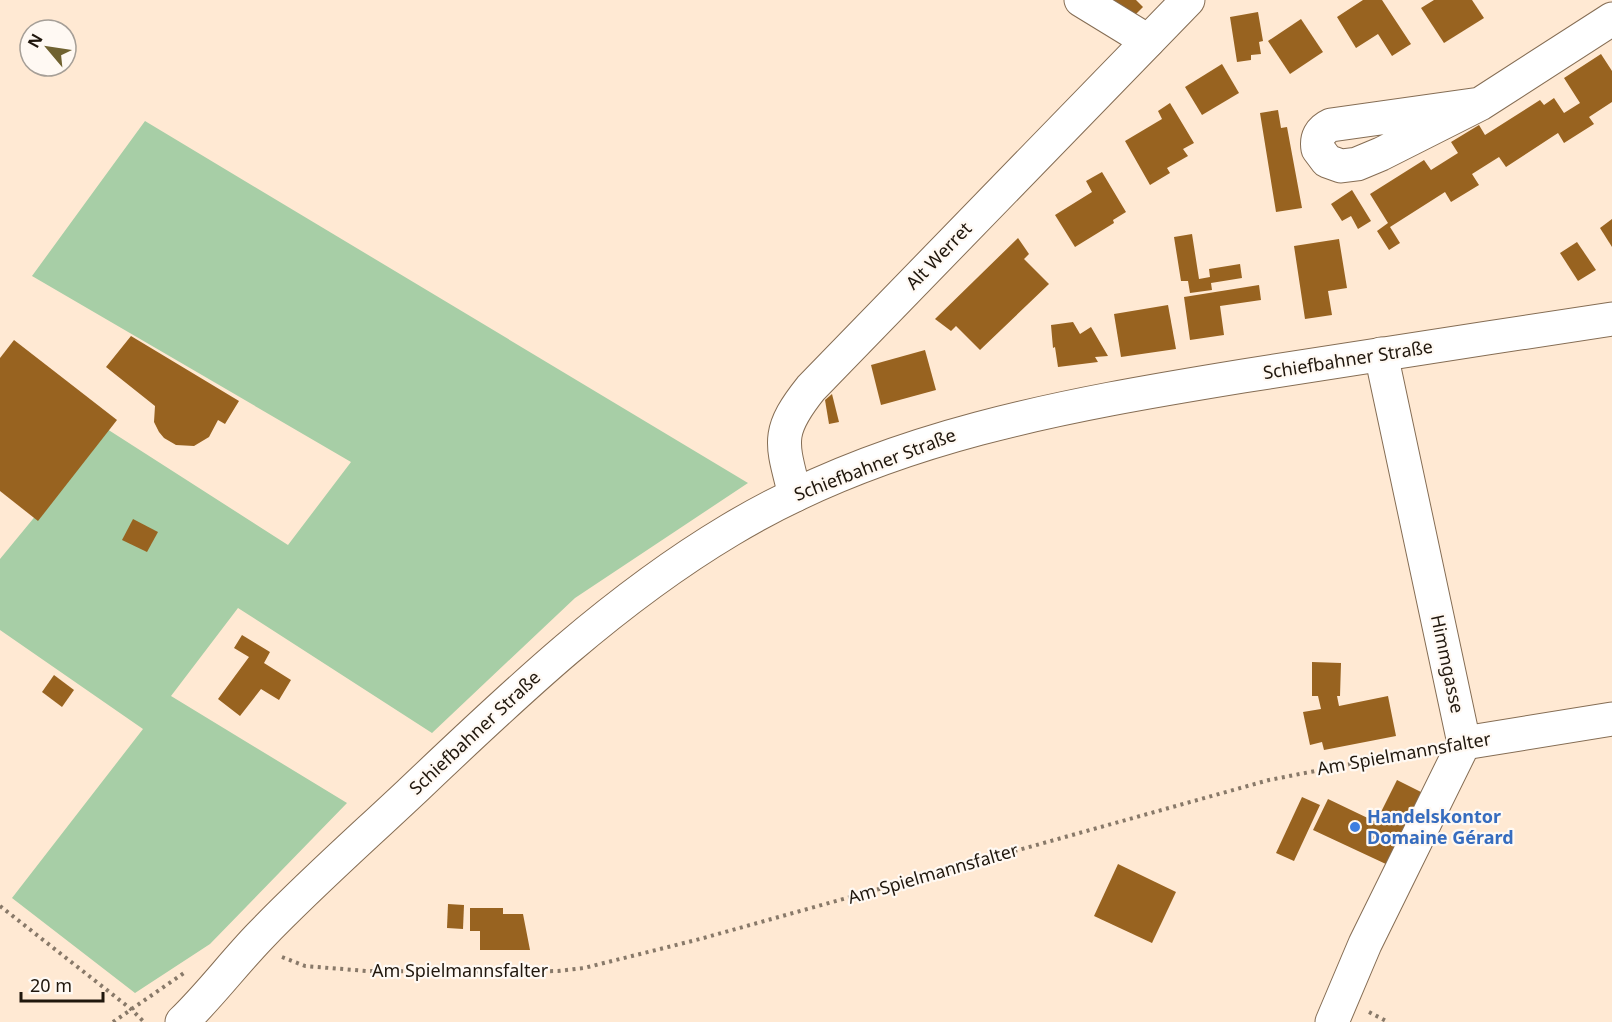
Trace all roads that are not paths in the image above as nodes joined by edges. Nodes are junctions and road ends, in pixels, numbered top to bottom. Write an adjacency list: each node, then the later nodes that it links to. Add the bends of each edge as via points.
1 (1081, 0): 4 (street)
2 (1188, 0): 4 (street, Alt Werret)
3 (1611, 7): 5 (street)
4 (1148, 41): 8 (street, Alt Werret, via 799,403 790,418 783,448)
5 (1480, 104)
6 (1612, 319): 7 (street, Schiefbahner Straße)
7 (1381, 354): 8 (street, Schiefbahner Straße, via 1121,396 993,423 897,453); 10 (street, Himmgasse)
8 (795, 495): 11 (street, Schiefbahner Straße, via 704,546 609,614 484,723 259,937)
9 (1612, 719): 10 (street, Am Spielmannsfalter)
10 (1464, 743): 12 (street, via 1365,944)
11 (182, 1022)
12 (1332, 1022)

